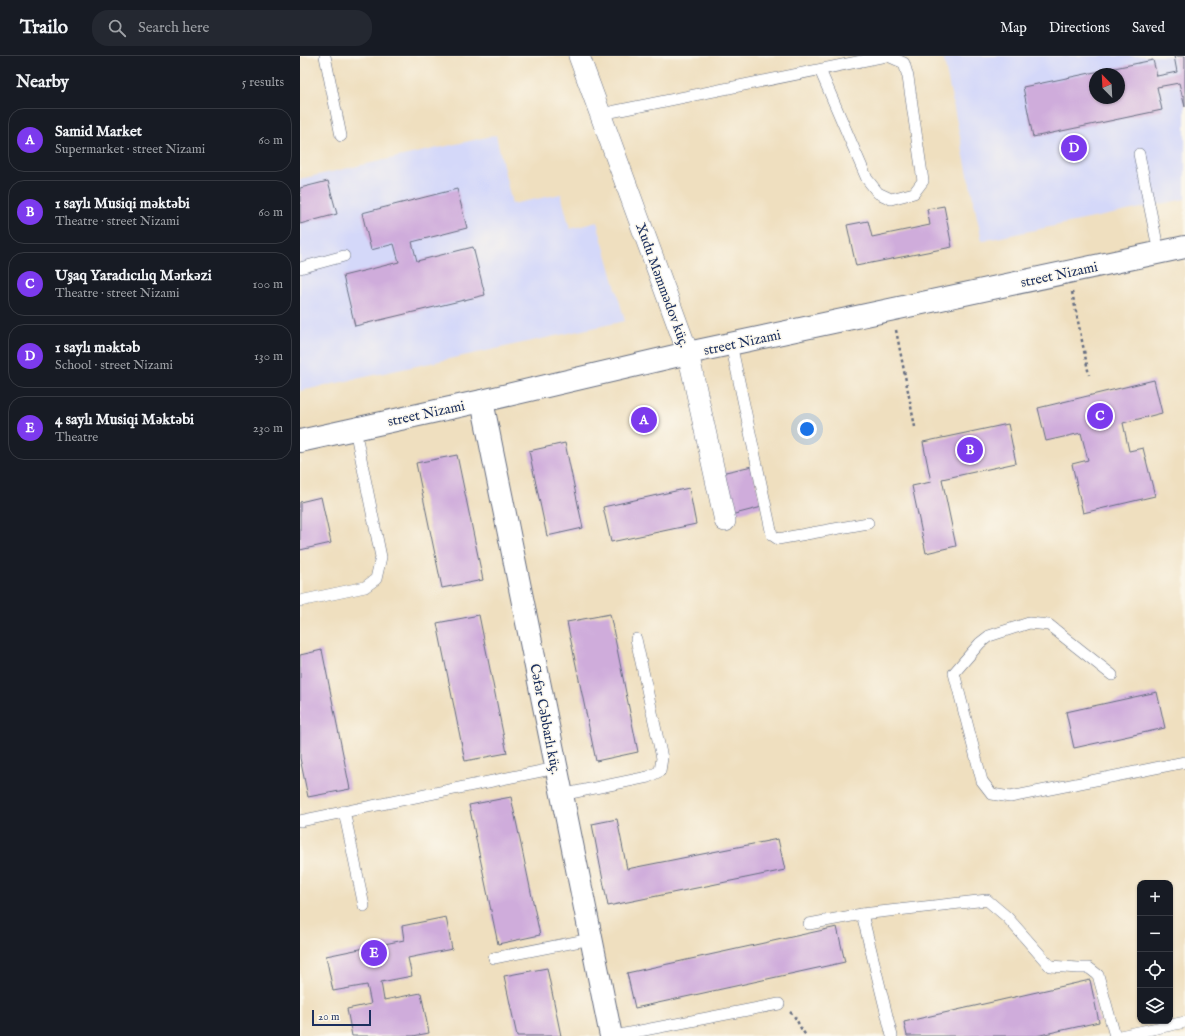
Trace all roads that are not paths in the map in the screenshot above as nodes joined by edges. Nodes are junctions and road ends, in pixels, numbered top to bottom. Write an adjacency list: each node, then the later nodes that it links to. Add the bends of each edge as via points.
1 (325, 56): 6 (lane)
2 (579, 56): 5 (street, Xudu Məmmədov küç.)
3 (887, 56): 4 (lane); 4 (lane, via 904,63 923,182 914,193 891,199 878,193 867,179)
4 (820, 70): 5 (lane)
5 (601, 114): 13 (street, Xudu Məmmədov küç.)
6 (341, 136)
7 (1139, 154): 9 (lane)
8 (1185, 246): 9 (main road, street Nizami)
9 (1158, 252): 12 (main road, street Nizami)
10 (344, 256): 11 (lane)
11 (300, 268)
12 (731, 344): 13 (main road, street Nizami); 18 (lane, via 772,535 778,539)
13 (688, 354): 14 (main road, street Nizami); 17 (street, Xudu Məmmədov küç.)
14 (482, 401): 15 (main road, street Nizami); 23 (main road, Cəfər Cəbbarlı küç.)
15 (355, 429): 16 (main road, street Nizami); 19 (lane, via 381,557 376,579 365,587)
16 (300, 441)
17 (724, 521)
18 (868, 523)
19 (300, 601)
20 (636, 639): 24 (lane, via 662,758 660,771 648,777)
21 (1112, 675): 22 (lane, via 1049,625 1029,623 989,636 980,643 954,673 982,781 992,794 1010,796)
22 (1185, 762)
23 (556, 768): 24 (main road, Cəfər Cəbbarlı küç.); 25 (lane)
24 (561, 795): 30 (main road, Cəfər Cəbbarlı küç.)
25 (344, 811): 26 (lane); 27 (lane)
26 (300, 820)
27 (364, 906)
28 (862, 914): 29 (lane); 36 (lane); 37 (lane, via 987,900 1006,917 1050,966 1089,968 1098,975)
29 (809, 924)
30 (591, 939): 31 (lane); 34 (main road, Cəfər Cəbbarlı küç.)
31 (494, 958)
32 (779, 1004): 35 (lane)
33 (1185, 1022): 38 (lane)
34 (611, 1036)
35 (614, 1036)
36 (892, 1036)
37 (1115, 1036)
38 (1120, 1036)

